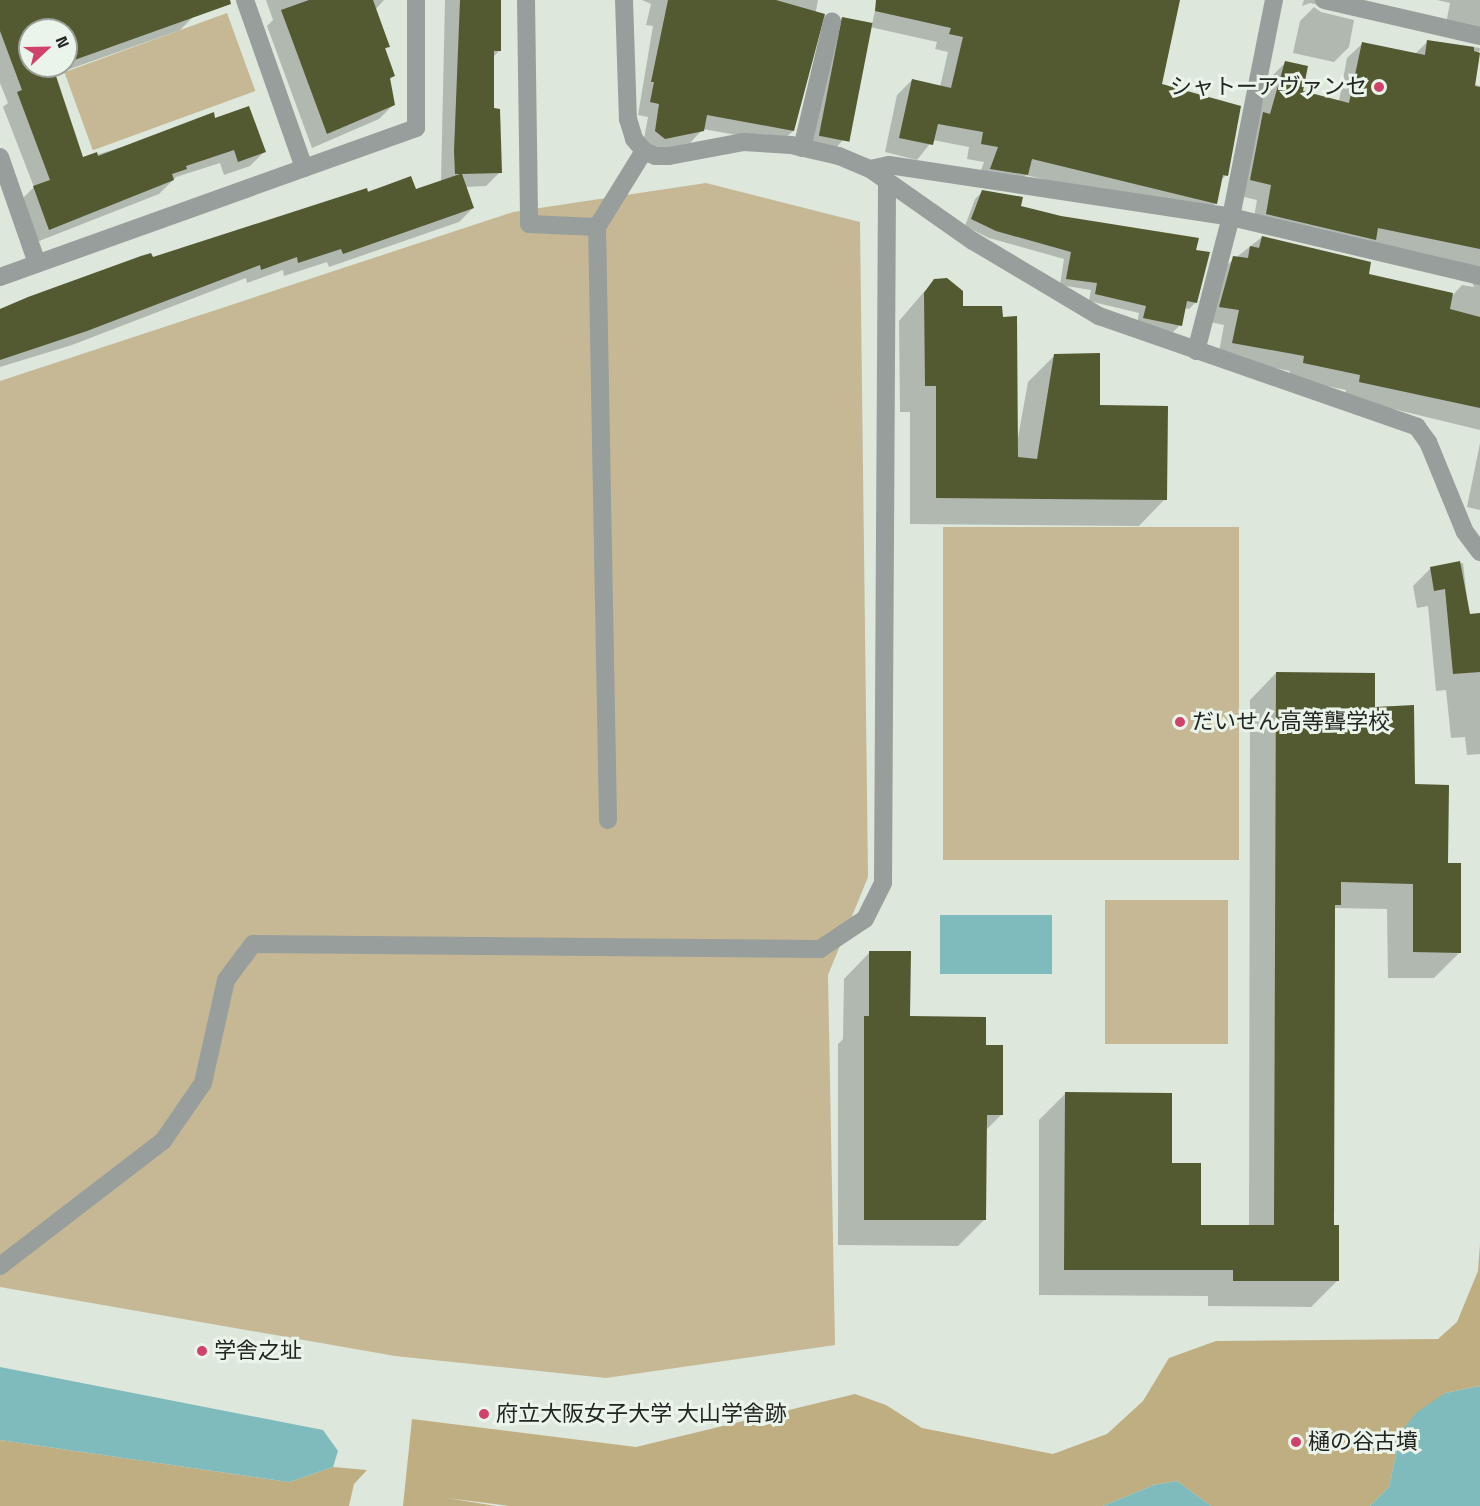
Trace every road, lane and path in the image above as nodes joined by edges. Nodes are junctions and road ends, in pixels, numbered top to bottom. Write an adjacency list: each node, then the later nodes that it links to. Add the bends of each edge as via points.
1 (245, 0): 12 (street)
2 (416, 0): 12 (street, via 416,128)
3 (526, 0): 16 (street, via 529,224)
4 (624, 0): 10 (street, via 628,119 634,139)
5 (1274, 0): 15 (street)
6 (1324, 0): 8 (street)
7 (832, 22): 9 (street)
8 (1480, 36)
9 (802, 148): 10 (street, via 744,142 669,156); 13 (street)
10 (644, 151): 16 (street)
11 (0, 157): 17 (street)
12 (304, 168): 17 (street)
13 (870, 169): 14 (street); 15 (street, via 889,165)
14 (887, 181): 20 (street, via 1046,288 1099,316); 23 (street, via 883,883 865,919 820,949 253,944 226,980 203,1083 163,1141)
15 (1231, 217): 18 (street); 20 (street)
16 (597, 226): 22 (street)
17 (37, 263): 19 (street)
18 (1480, 276)
19 (0, 277)
20 (1196, 351): 21 (street, via 1417,427 1428,442 1465,532)
21 (1480, 552)
22 (608, 820)
23 (0, 1266)

